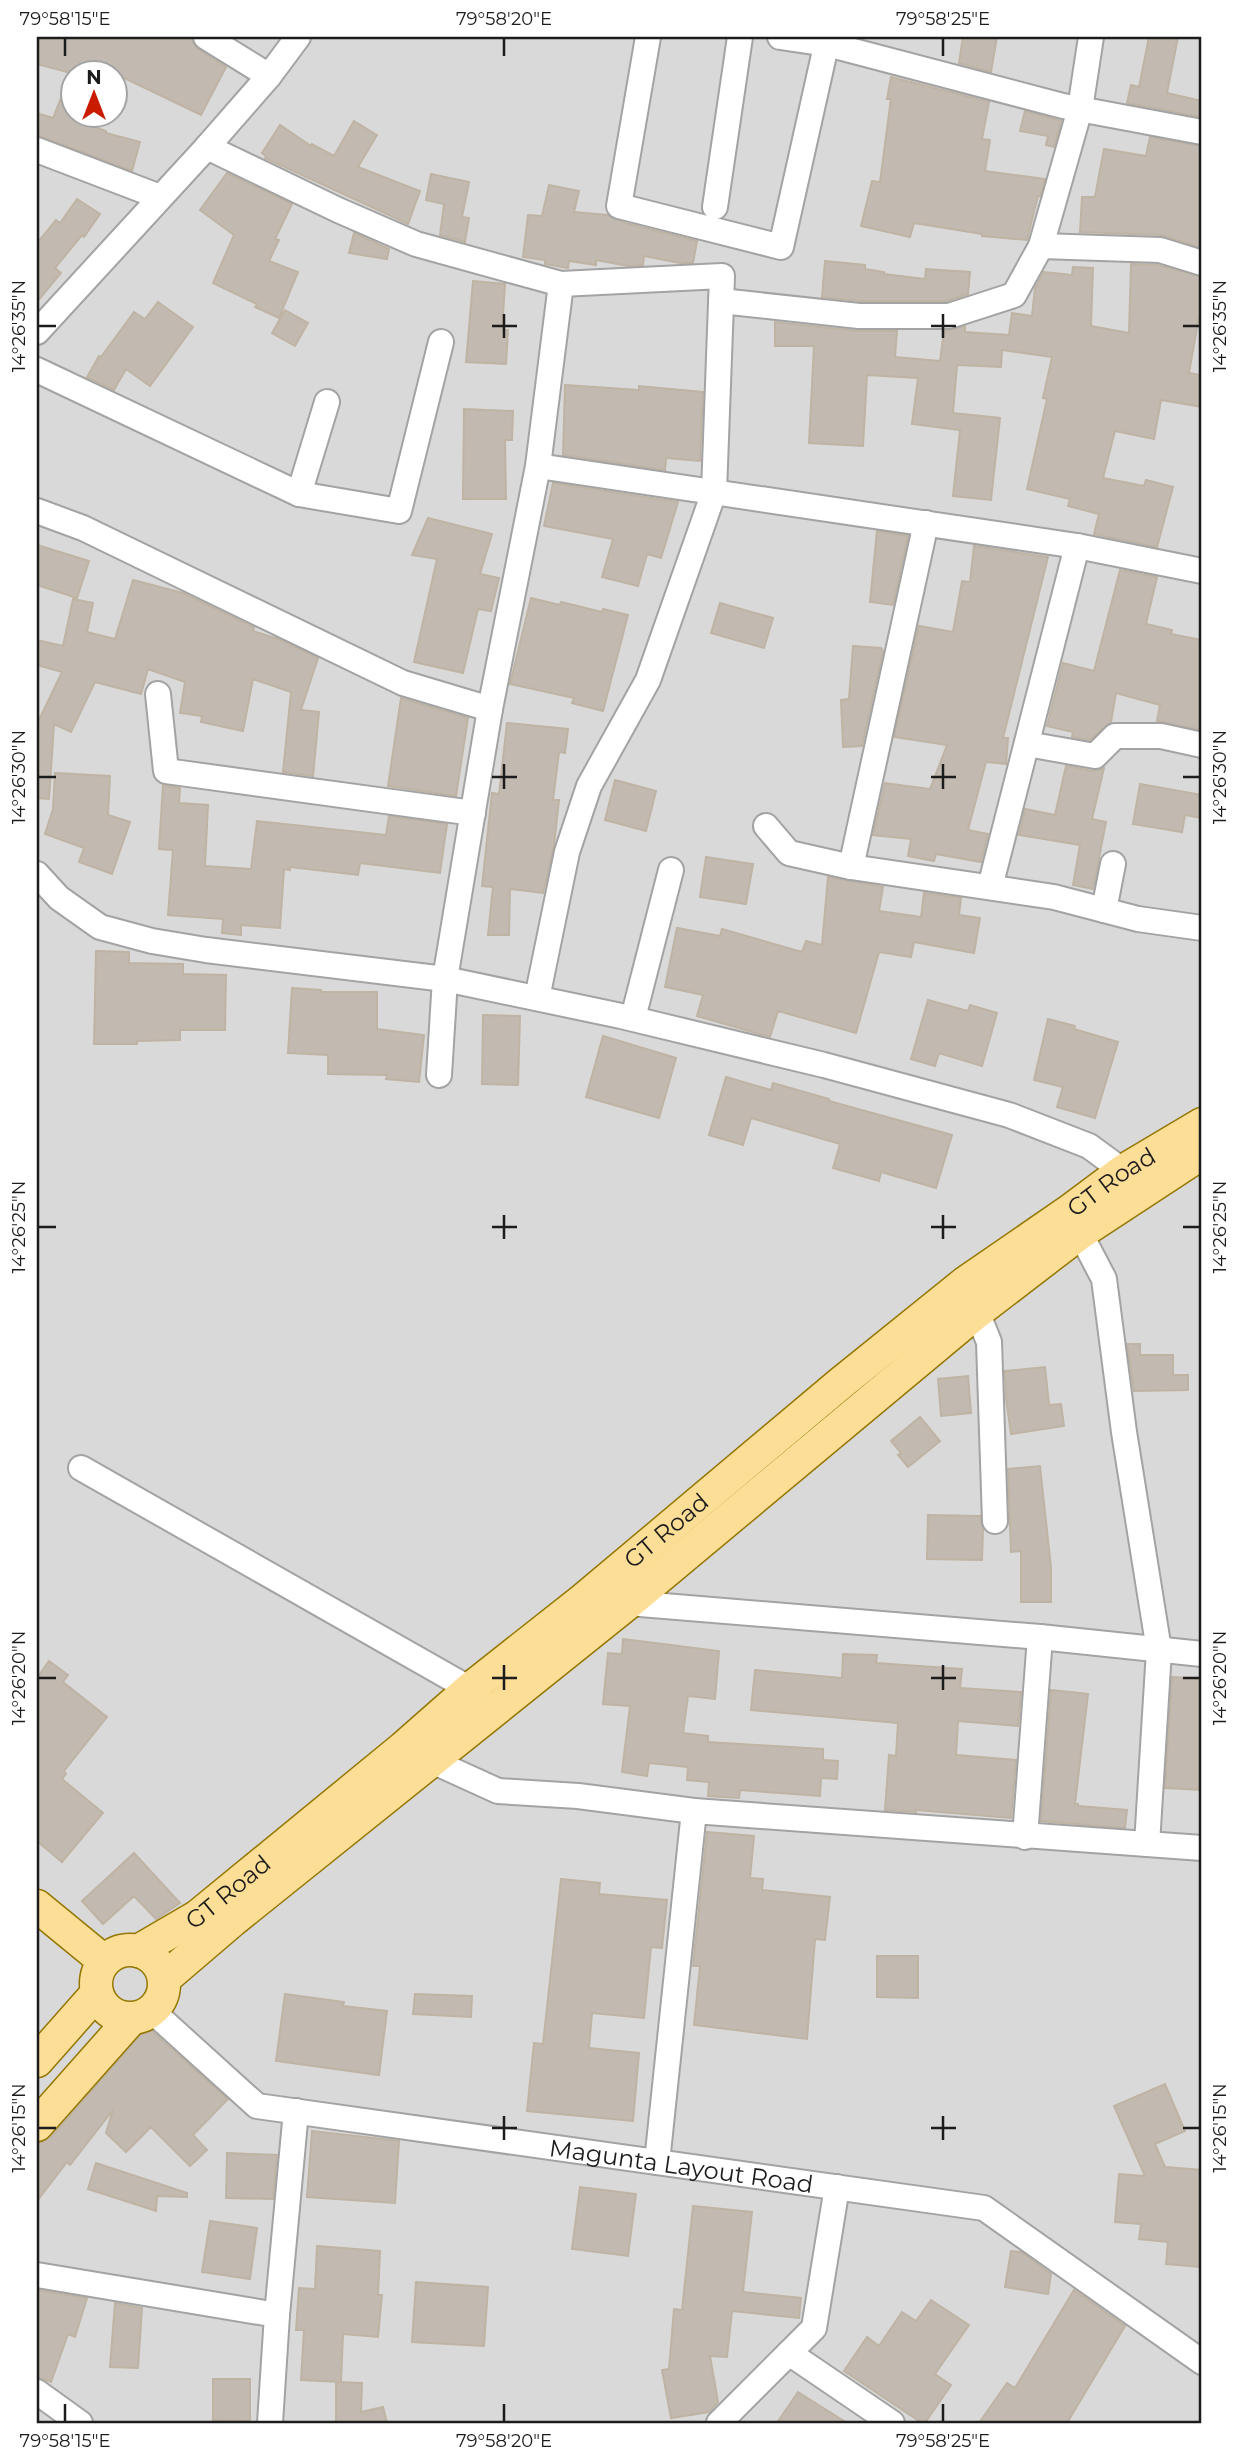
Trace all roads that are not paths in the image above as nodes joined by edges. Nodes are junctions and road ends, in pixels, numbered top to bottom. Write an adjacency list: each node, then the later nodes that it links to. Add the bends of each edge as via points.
1 (206, 37): 8 (street)
2 (299, 37): 8 (street)
3 (648, 37): 7 (street, via 619,206 781,247)
4 (740, 37): 14 (street)
5 (780, 37): 7 (street)
6 (1091, 37): 9 (street)
7 (827, 40): 9 (street)
8 (270, 76): 11 (street)
9 (1080, 109): 10 (street); 15 (street)
10 (1202, 132)
11 (208, 147): 13 (street); 17 (street, via 416,244)
12 (37, 150): 13 (street)
13 (160, 197): 19 (street)
14 (715, 207)
15 (1041, 246): 16 (street, via 1160,250); 18 (street, via 1014,295 949,316 859,316)
16 (1202, 263)
17 (561, 284): 18 (street, via 722,276); 23 (street)
18 (722, 301): 24 (street)
19 (37, 332)
20 (441, 342): 25 (street, via 399,510)
21 (37, 370): 25 (street)
22 (327, 401): 25 (street)
23 (538, 466): 24 (street); 31 (street)
24 (713, 492): 27 (street); 44 (street, via 648,680 589,786 567,852)
25 (299, 494)
26 (37, 511): 31 (street, via 95,534 403,683)
27 (926, 523): 28 (street); 37 (street)
28 (1077, 545): 29 (street); 32 (street)
29 (1202, 571)
30 (158, 694): 34 (street, via 166,771)
31 (490, 709): 34 (street)
32 (1027, 744): 33 (street, via 1095,756 1115,736 1161,736); 40 (street)
33 (1202, 745)
34 (473, 813): 43 (street)
35 (766, 826): 37 (street, via 789,853)
36 (1113, 864): 41 (street)
37 (851, 867): 40 (street)
38 (671, 870): 45 (street)
39 (37, 874): 43 (street, via 59,898 100,927 152,941)
40 (990, 887): 41 (street)
41 (1104, 910): 42 (street)
42 (1202, 928)
43 (445, 979): 44 (street); 46 (street)
44 (537, 998): 45 (street)
45 (633, 1018): 49 (street, via 1009,1115 1089,1146)
46 (439, 1075)
47 (1202, 1124): 49 (main road, GT Road)
48 (1202, 1153): 50 (main road)
49 (1123, 1171): 58 (main road, GT Road, via 965,1283)
50 (1080, 1233): 51 (main road); 56 (street, via 1104,1279)
51 (977, 1312): 53 (street, via 989,1342); 54 (main road)
52 (81, 1468): 58 (street)
53 (995, 1521)
54 (628, 1603): 55 (street); 59 (main road)
55 (1040, 1637): 56 (street); 62 (street)
56 (1159, 1650): 57 (street); 63 (street)
57 (1202, 1654)
58 (470, 1689): 59 (street); 67 (main road, GT Road, via 198,1916)
59 (490, 1714): 60 (main road)
60 (432, 1761): 61 (street, via 498,1791); 69 (main road)
61 (694, 1811): 62 (street); 74 (street)
62 (1025, 1837): 63 (street)
63 (1147, 1844): 64 (street)
64 (1202, 1848)
65 (37, 1906): 68 (main road)
66 (37, 1933): 68 (main road)
67 (138, 1951): 68 (main road, via 120,1951); 69 (main road, via 156,1961)
68 (99, 1979): 70 (main road, via 101,2003 109,2012 119,2017); 71 (main road)
69 (164, 1979): 70 (main road, via 160,2002)
70 (142, 2015): 72 (street, Magunta Layout Road, via 257,2106); 73 (main road)
71 (37, 2061)
72 (296, 2111): 74 (street, Magunta Layout Road); 77 (street)
73 (37, 2125)
74 (657, 2162): 75 (street, Magunta Layout Road)
75 (837, 2188): 78 (street, via 814,2328); 79 (street, Magunta Layout Road, via 984,2208)
76 (37, 2274): 77 (street)
77 (277, 2315): 82 (street)
78 (789, 2353): 83 (street); 84 (street)
79 (1202, 2361)
80 (37, 2392): 81 (street)
81 (80, 2423)
82 (270, 2423)
83 (719, 2423)
84 (892, 2423)

